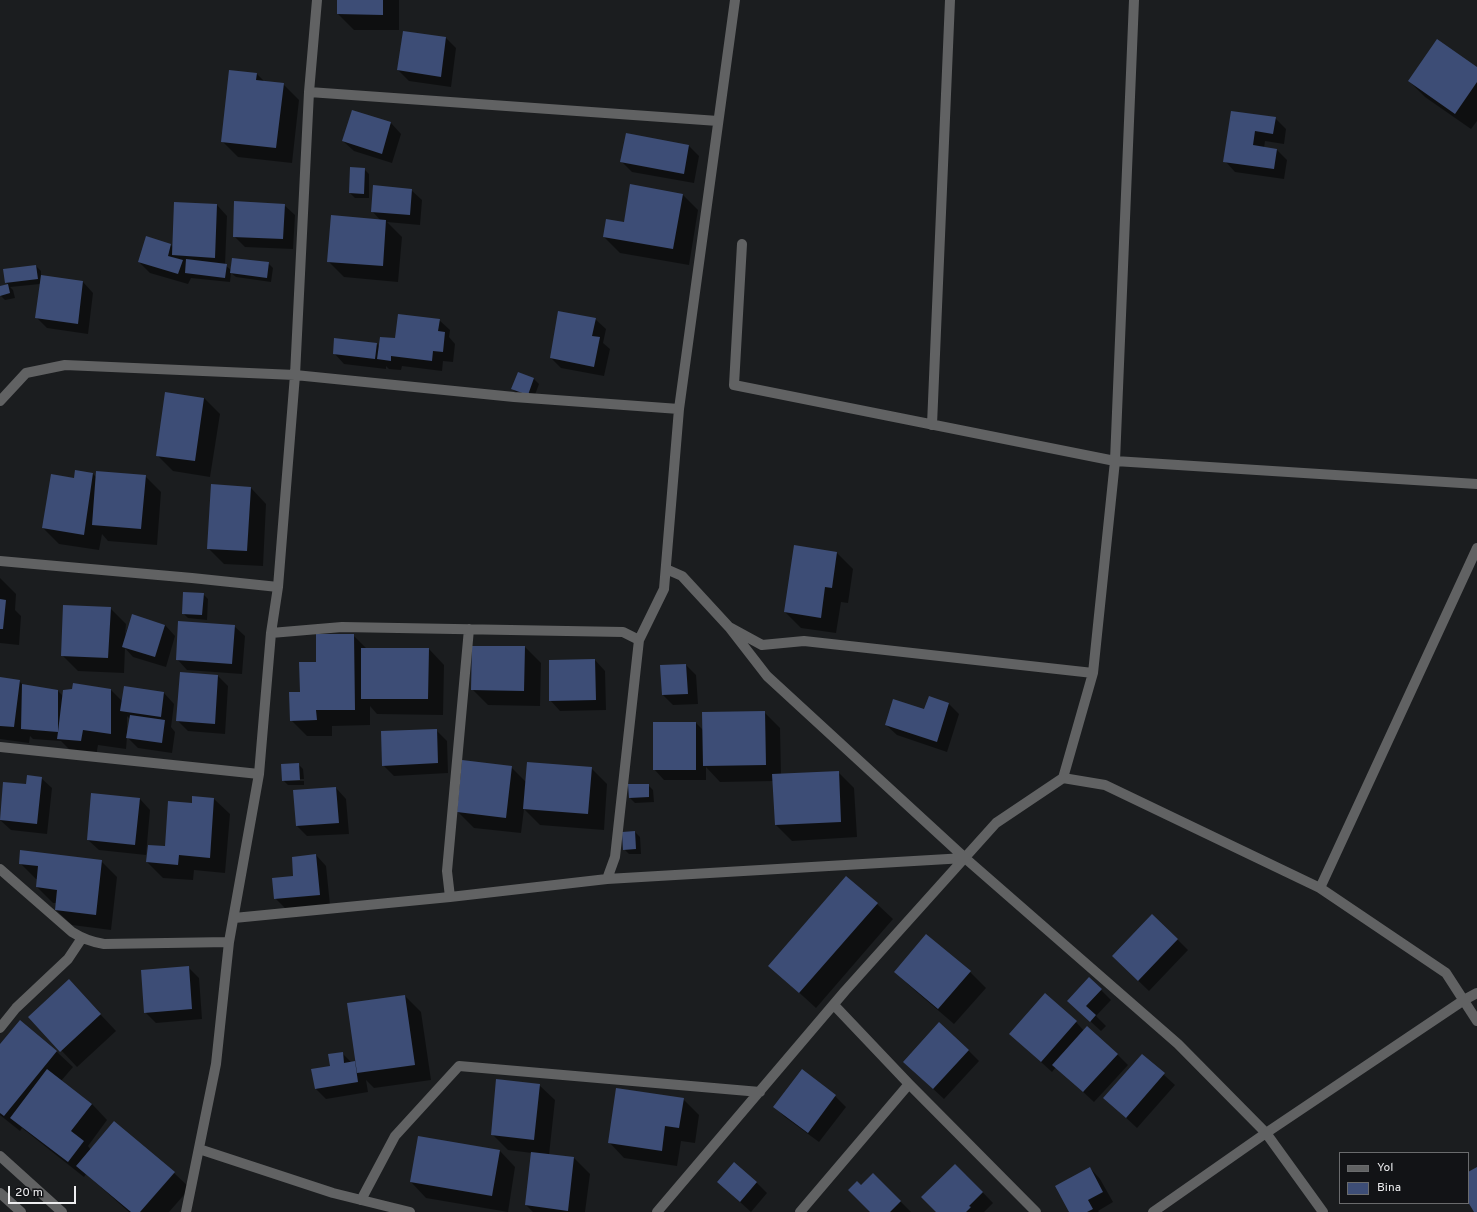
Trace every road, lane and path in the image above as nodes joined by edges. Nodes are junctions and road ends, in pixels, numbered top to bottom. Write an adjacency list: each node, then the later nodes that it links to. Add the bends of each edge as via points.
1 (317, 0): 5 (street)
2 (735, 0): 6 (street)
3 (950, 0): 11 (street)
4 (1134, 0): 12 (street)
5 (309, 92): 6 (street); 8 (street)
6 (718, 121): 10 (street)
7 (742, 244): 11 (street, via 734,385)
8 (295, 375): 9 (street, via 65,365 26,373); 10 (street, via 506,396); 17 (street)
9 (0, 400)
10 (679, 409): 16 (street)
11 (932, 425): 12 (street)
12 (1115, 461): 13 (street); 22 (street)
13 (1477, 484)
14 (1477, 548): 29 (street)
15 (0, 561): 17 (street)
16 (666, 569): 18 (street, via 682,576); 21 (street, via 664,589)
17 (278, 587): 20 (street)
18 (728, 627): 22 (street, via 762,645 804,641); 26 (street, via 767,676)
19 (469, 629): 20 (street, via 342,626); 21 (street, via 623,632); 30 (street, via 447,871)
20 (271, 633): 24 (street)
21 (639, 640): 28 (street, via 615,857)
22 (1093, 673): 25 (street)
23 (0, 747): 24 (street)
24 (259, 774): 31 (street)
25 (1063, 778): 26 (street, via 996,823); 29 (street, via 1105,785)
26 (965, 858): 28 (street); 36 (street); 41 (street, via 1178,1044)
27 (0, 869): 32 (street)
28 (607, 879): 30 (street)
29 (1320, 888): 35 (street, via 1446,973)
30 (450, 897): 31 (street)
31 (234, 918): 33 (street)
32 (82, 938): 33 (street, via 104,944); 38 (street, via 68,959 16,1008)
33 (229, 942): 42 (street, via 216,1064)
34 (1477, 993): 35 (street)
35 (1464, 1000): 37 (street); 41 (street)
36 (834, 1005): 39 (street); 40 (street)
37 (1477, 1020)
38 (0, 1028)
39 (909, 1084): 51 (street); 52 (street)
40 (760, 1092): 45 (street, via 459,1066 395,1136); 50 (street)
41 (1266, 1133): 53 (street); 54 (street)
42 (199, 1149): 45 (street); 48 (street)
43 (0, 1156): 47 (street)
44 (0, 1193): 46 (street)
45 (361, 1200): 49 (street)
46 (21, 1212)
47 (62, 1212)
48 (186, 1212)
49 (410, 1212)
50 (657, 1212)
51 (800, 1212)
52 (1036, 1212)
53 (1153, 1212)
54 (1323, 1212)

